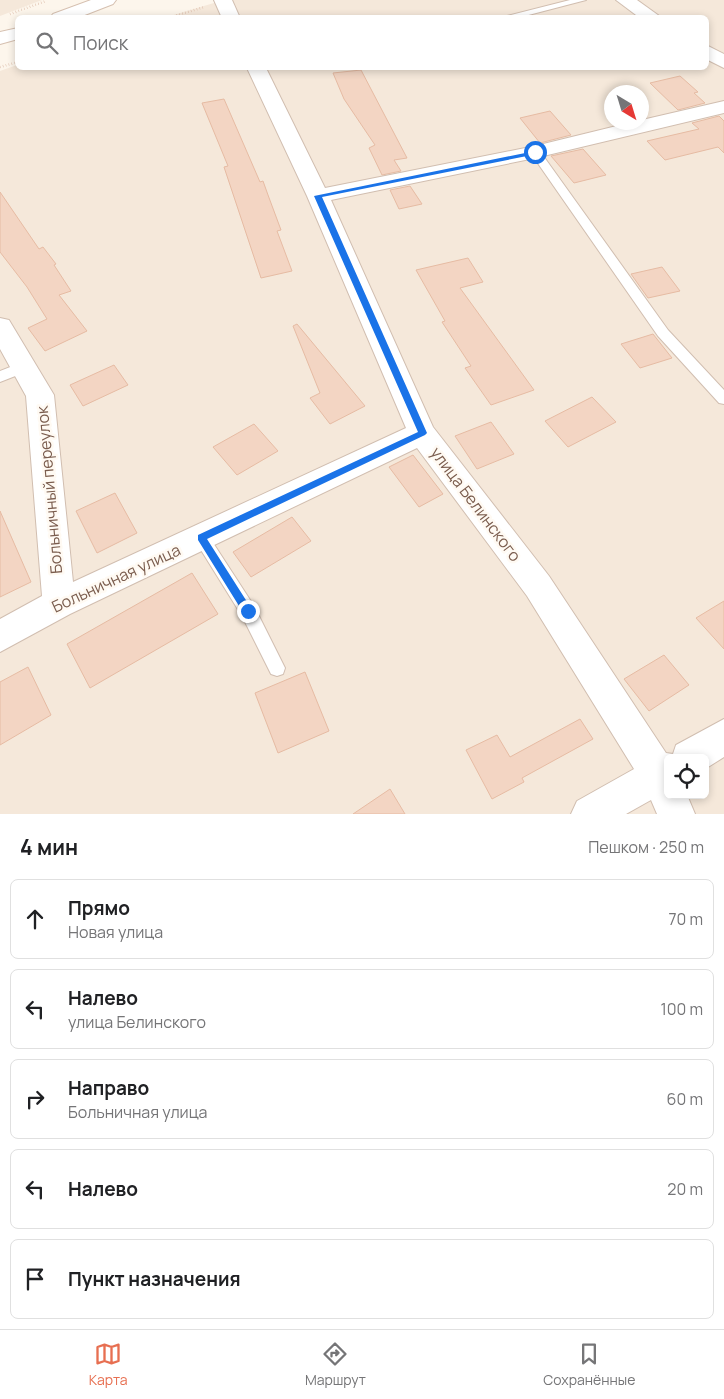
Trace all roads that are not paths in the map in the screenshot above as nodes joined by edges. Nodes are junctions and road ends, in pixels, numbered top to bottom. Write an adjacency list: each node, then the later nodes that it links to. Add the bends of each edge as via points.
1 (107, 0): 5 (street)
2 (582, 0): 7 (lane)
3 (625, 0): 8 (street)
4 (223, 1): 6 (street)
5 (68, 15)
6 (230, 15)
7 (516, 15)
8 (648, 15)
9 (15, 34): 10 (street)
10 (0, 38)
11 (709, 53): 12 (street)
12 (724, 62)
13 (257, 70): 16 (street, улица Белинского)
14 (724, 107): 15 (street)
15 (535, 152): 16 (street); 19 (lane, via 663,333)
16 (318, 196): 20 (street, улица Белинского)
17 (0, 327): 18 (street, Больничный переулок)
18 (12, 372): 22 (street, Больничный переулок, via 40,395)
19 (724, 399)
20 (422, 433): 21 (street, Больничная улица); 27 (street, улица Белинского)
21 (201, 537): 22 (street, Больничная улица); 24 (lane, via 248,611)
22 (59, 604): 23 (street, Больничная улица)
23 (0, 636)
24 (277, 668)
25 (724, 737): 26 (street)
26 (695, 754)
27 (664, 757)
28 (664, 772): 30 (street)
29 (675, 799): 31 (street, улица Белинского)
30 (590, 814)
31 (676, 814)

